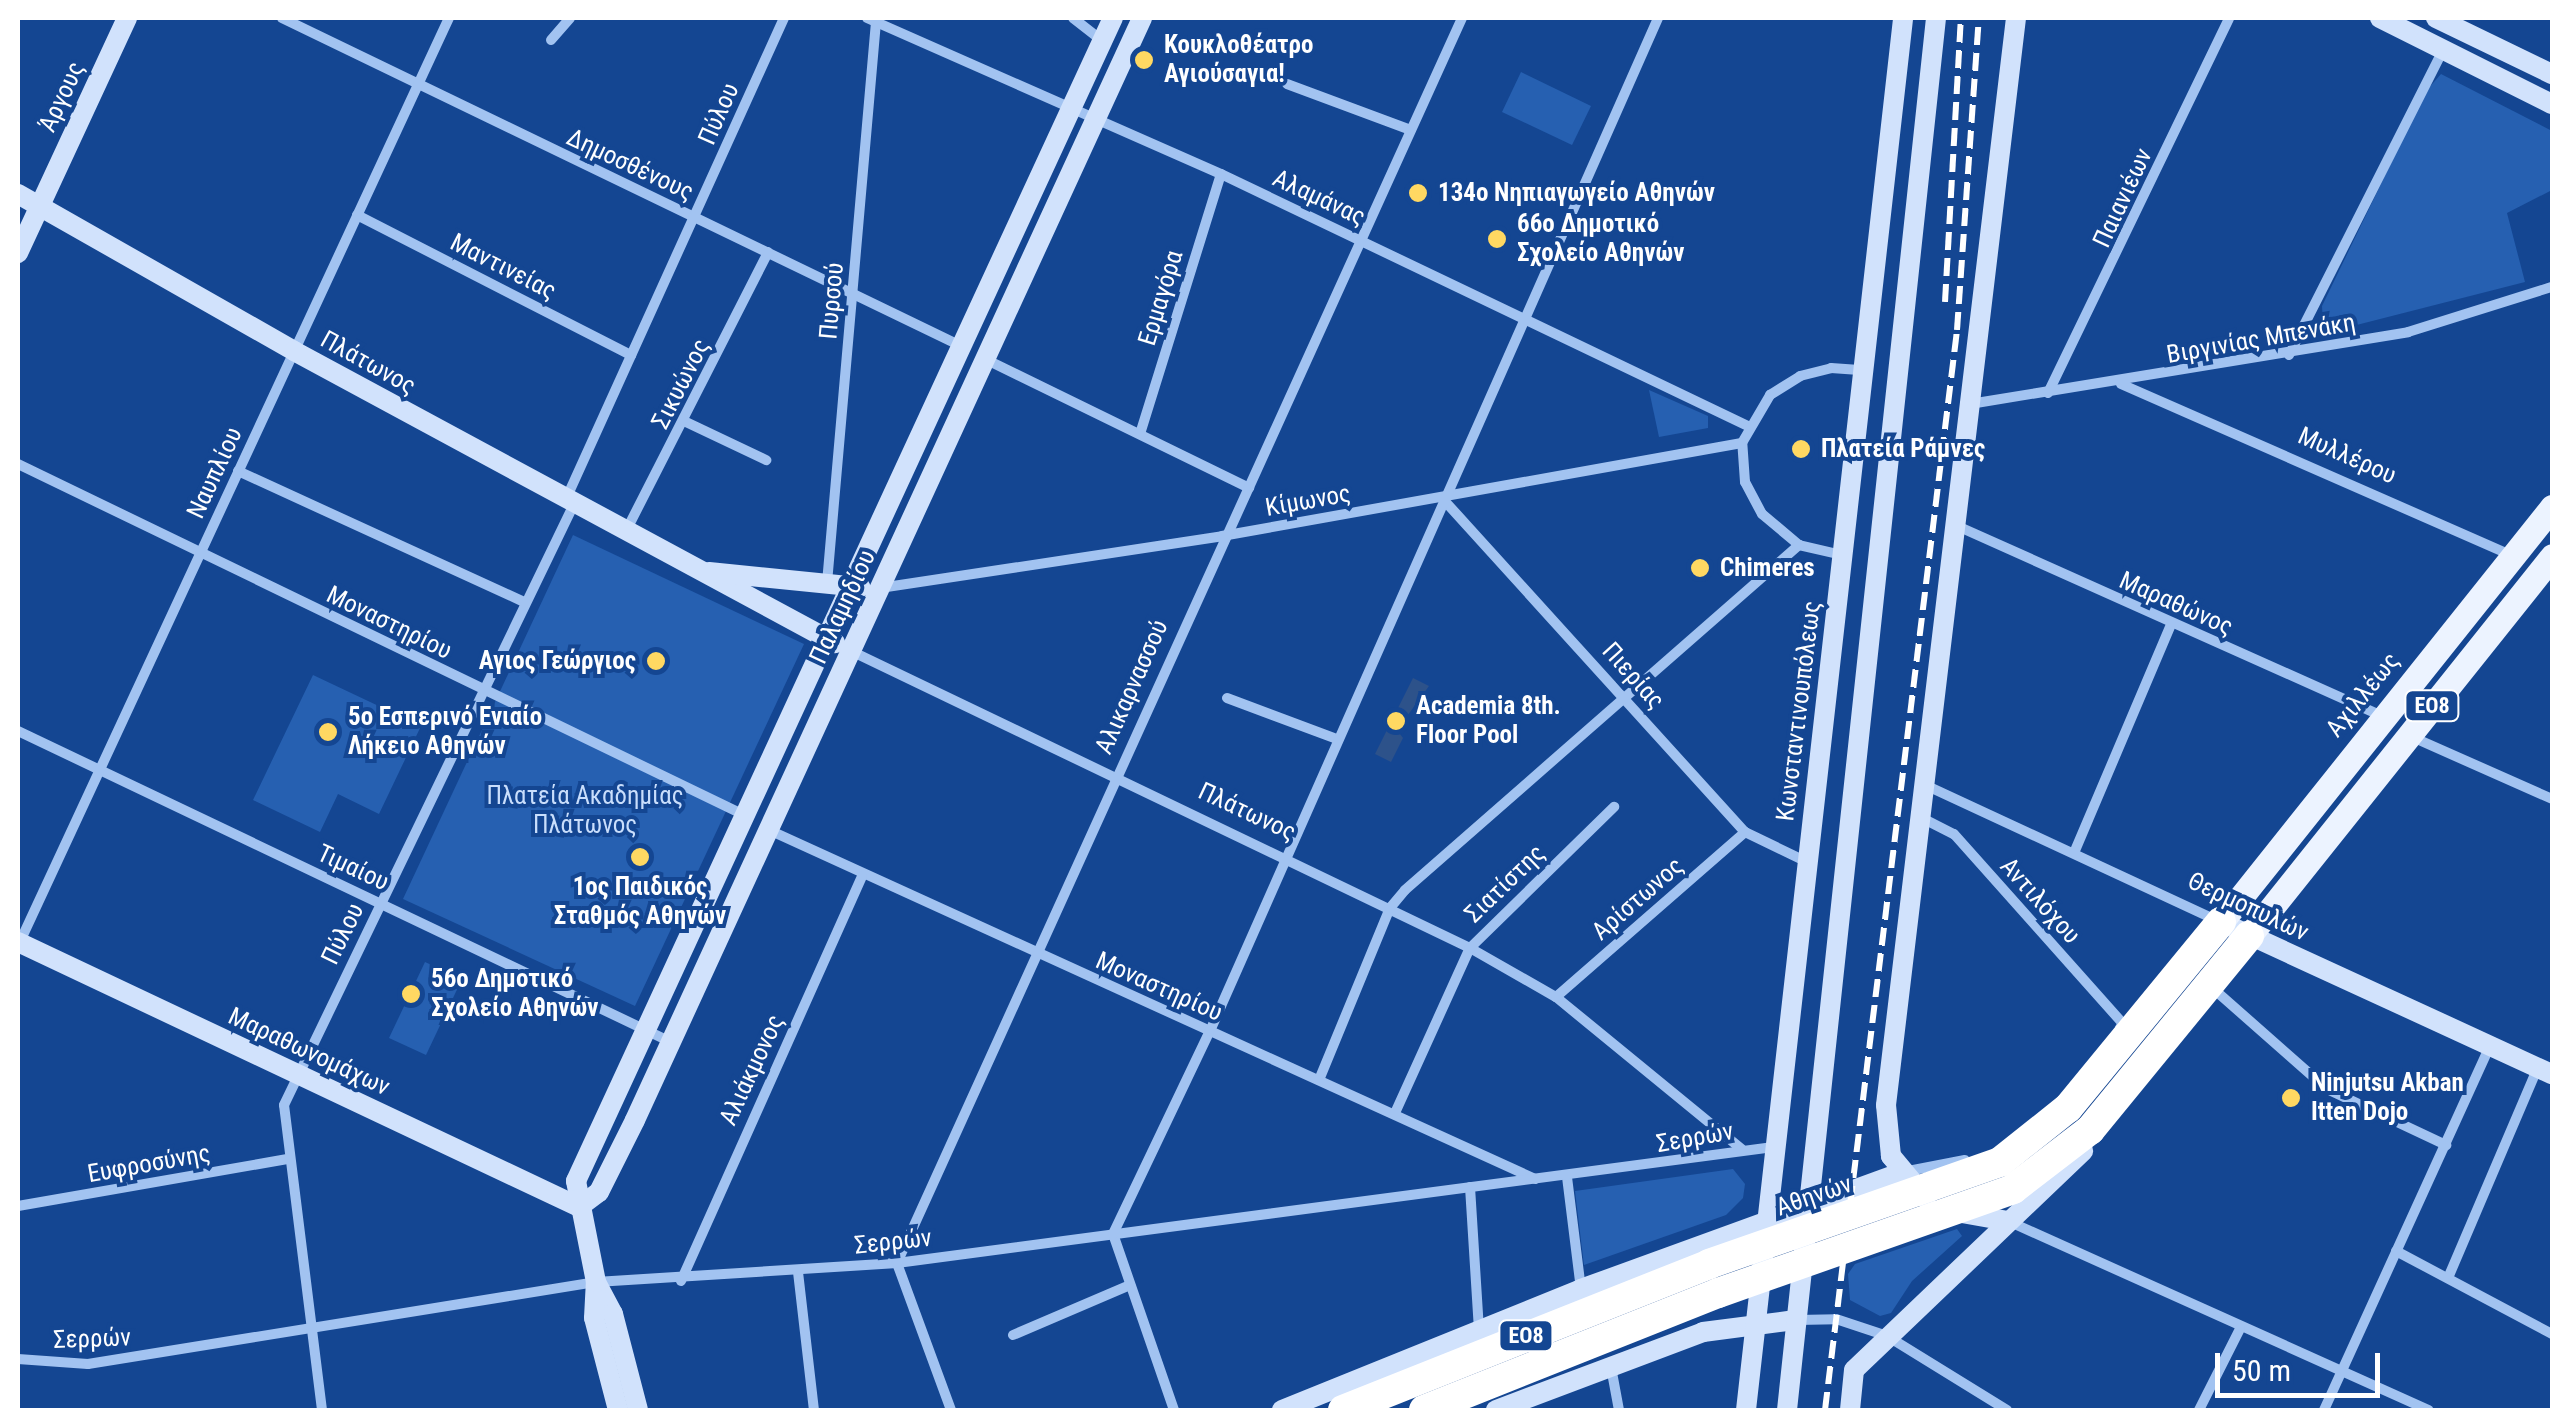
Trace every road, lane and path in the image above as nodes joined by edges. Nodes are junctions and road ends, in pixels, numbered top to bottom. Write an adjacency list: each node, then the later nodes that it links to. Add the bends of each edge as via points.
1 (127, 18): 33 (street, Άργους)
2 (282, 18): 25 (street, Δημοσθένους)
3 (449, 18): 25 (street, Ναυπλίου)
4 (570, 18): 20 (street)
5 (784, 18): 35 (street, Πύλου)
6 (1073, 18): 21 (street)
7 (1113, 18): 21 (street, Παλαμηδίου)
8 (1142, 18): 29 (street, Παλαμηδίου)
9 (1462, 18): 30 (street, Αλικαρνασσού)
10 (1658, 18): 41 (street)
11 (1903, 18): 47 (street, Κωνσταντινουπόλεως)
12 (1936, 18): 124 (street)
13 (2016, 18): 50 (street)
14 (2230, 18): 49 (street, Παιανιέων)
15 (2361, 18): 23 (street)
16 (2380, 18): 23 (street)
17 (2436, 18): 22 (street)
18 (2460, 18): 22 (street)
19 (872, 20): 28 (street, Αλαμάνας); 40 (street, Πυρσού)
20 (552, 40)
21 (1102, 41): 28 (street, Παλαμηδίου)
22 (2487, 42): 24 (street)
23 (2444, 49): 27 (street); 45 (street)
24 (2552, 74)
25 (418, 84): 34 (street, Ναυπλίου); 35 (street, Δημοσθένους)
26 (1287, 84): 30 (street)
27 (2552, 104)
28 (1072, 107): 29 (street, Αλαμάνας); 42 (street, Παλαμηδίου)
29 (1096, 118): 31 (street, Αλαμάνας); 46 (street, Παλαμηδίου)
30 (1411, 130): 36 (street, Αλικαρνασσού)
31 (1221, 174): 36 (street, Αλαμάνας); 53 (street, Ερμαγόρα)
32 (18, 194): 33 (street, Πλάτωνος)
33 (39, 206): 38 (street, Άργους); 43 (street, Πλάτωνος)
34 (357, 215): 43 (street, Ναυπλίου); 44 (street, Μαντινείας)
35 (694, 217): 37 (street, Δημοσθένους); 44 (street, Πύλου)
36 (1361, 240): 41 (street, Αλαμάνας); 58 (street, Αλικαρνασσού)
37 (768, 252): 40 (street, Δημοσθένους); 51 (street, Σικυώνος)
38 (18, 253)
39 (2552, 287): 45 (street, Βιργινίας Μπενάκη, via 2408,332)
40 (852, 296): 42 (street, Δημοσθένους); 71 (street, Πυρσού)
41 (1524, 316): 52 (street, Αλαμάνας); 59 (street)
42 (961, 346): 72 (street, Παλαμηδίου)
43 (294, 352): 57 (street, Ναυπλίου); 60 (street, Πλάτωνος)
44 (631, 355): 60 (street, Πύλου)
45 (2290, 355): 48 (street, Βιργινίας Μπενάκη)
46 (984, 358): 53 (street); 73 (street, Παλαμηδίου)
47 (1863, 370): 52 (street, via 1831,368 1800,376 1770,395); 67 (street, Κωνσταντινουπόλεως)
48 (2121, 384): 49 (street, Βιργινίας Μπενάκη); 68 (street, Μυλλέρου)
49 (2048, 393): 50 (street, Βιργινίας Μπενάκη)
50 (1970, 404): 62 (street)
51 (686, 422): 55 (street); 63 (street, Σικυώνος)
52 (1748, 426): 54 (street)
53 (1140, 434): 58 (street)
54 (1742, 444): 59 (street, Κίμωνος); 65 (street, via 1745,482 1762,514)
55 (766, 460)
56 (18, 464): 66 (street, Μοναστηρίου)
57 (238, 471): 66 (street, Ναυπλίου); 74 (street)
58 (1250, 488): 64 (street, Αλικαρνασσού)
59 (1442, 498): 64 (street, Κίμωνος); 79 (street, Πιερίας); 84 (street)
60 (570, 502): 63 (street, Πλάτωνος); 74 (street, Πύλου)
61 (2552, 507): 68 (main road, Αχιλλέως / ΕΟ8)
62 (1954, 525): 75 (street, Μαραθώνος); 87 (street)
63 (626, 532): 70 (street, Πλάτωνος)
64 (1222, 536): 73 (street, Κίμωνος); 86 (street, Αλικαρνασσού)
65 (1799, 545): 67 (street); 79 (street)
66 (200, 553): 78 (street, Μοναστηρίου); 85 (street, Ναυπλίου)
67 (1842, 555): 96 (street, Κωνσταντινουπόλεως)
68 (2514, 556): 69 (street, Μυλλέρου); 81 (main road, Αχιλλέως / ΕΟ8)
69 (2549, 566): 83 (main road, Αχιλλέως / ΕΟ8)
70 (698, 571): 71 (street, Πλάτωνος); 76 (street, Πλάτωνος)
71 (827, 584): 72 (street, Πλάτωνος)
72 (850, 586): 73 (street, Πλάτωνος); 76 (street, Παλαμηδίου)
73 (879, 588): 77 (street, Παλαμηδίου)
74 (522, 601): 78 (street, Πύλου)
75 (2172, 625): 81 (street, Μαραθώνος); 94 (street)
76 (826, 638): 77 (street, Πλάτωνος); 90 (street, Παλαμηδίου)
77 (850, 650): 86 (street, Πλάτωνος); 92 (street, Παλαμηδίου)
78 (481, 690): 90 (street, Μοναστηρίου); 98 (street, Πύλου)
79 (1624, 696): 93 (street, Πιερίας); 99 (street)
80 (1227, 698): 84 (street)
81 (2383, 717): 100 (main road, Αχιλλέως / ΕΟ8)
82 (18, 731): 85 (street, Τιμαίου)
83 (2409, 736): 88 (street); 100 (main road, Αχιλλέως / ΕΟ8)
84 (1334, 738): 95 (street)
85 (100, 770): 98 (street, Τιμαίου); 101 (street, Ναυπλίου)
86 (1114, 778): 95 (street, Πλάτωνος); 103 (street, Αλικαρνασσού)
87 (1922, 784): 91 (street); 94 (street, Θερμοπυλών)
88 (2552, 799)
89 (1614, 807): 102 (street, Σιατίστης)
90 (744, 815): 106 (street, Παλαμηδίου)
91 (1919, 816): 118 (street, via 1886,1105 1887,1142); 118 (street, Αντιλόχου, via 1954,834 2123,1024 2024,1131 1961,1161)
92 (768, 830): 97 (street, Μοναστηρίου); 108 (street, Παλαμηδίου)
93 (1745, 832): 96 (street, Πιερίας); 105 (street, Αρίστωνος)
94 (2074, 853): 100 (street, Θερμοπυλών)
95 (1282, 856): 99 (street, Πλάτωνος); 107 (street)
96 (1807, 862): 115 (street, Κωνσταντινουπόλεως)
97 (862, 877): 103 (street, Μοναστηρίου); 133 (street, Αλιάκμονος)
98 (380, 902): 106 (street, Τιμαίου); 111 (street, Πύλου)
99 (1390, 908): 102 (street, Πλάτωνος); 112 (street)
100 (2233, 936): 104 (street, Αχιλλέως, via 2238,962); 109 (street, Θερμοπυλών); 154 (highway, Αθηνών / ΕΟ8, via 2068,1108 2000,1162 1709,1264); 155 (highway, ΕΟ8, via 2098,1122 2013,1190 1718,1293)
101 (18, 943): 111 (street, Μαραθωνομάχων)
102 (1470, 948): 105 (street, Πλάτωνος); 113 (street, Σιατίστης)
103 (1034, 953): 107 (street, Μοναστηρίου); 129 (street, Αλικαρνασσού)
104 (2216, 992): 114 (street, via 2327,1090); 125 (street, Αχιλλέως, via 2099,1137)
105 (1556, 996): 116 (street, Πλάτωνος)
106 (645, 1029): 108 (street, Τιμαίου); 123 (street, Παλαμηδίου, via 576,1181)
107 (1210, 1030): 112 (street, Μοναστηρίου); 127 (street)
108 (670, 1042): 123 (street, Παλαμηδίου, via 600,1192)
109 (2490, 1046): 110 (street, Θερμοπυλών); 114 (street)
110 (2545, 1071): 131 (street)
111 (296, 1074): 117 (street, Πύλου, via 284,1105); 123 (street, Μαραθωνομάχων)
112 (1319, 1080): 113 (street, Μοναστηρίου)
113 (1394, 1113): 120 (street, Μοναστηρίου)
114 (2446, 1145): 128 (street)
115 (1773, 1147): 116 (street, Σερρών); 126 (street, Κωνσταντινουπόλεως)
116 (1742, 1150): 119 (street, Σερρών)
117 (286, 1159): 122 (street, Ευφροσύνης); 138 (street, Πύλου)
118 (1900, 1172): 124 (street, Αθηνών); 125 (street, via 1936,1206)
119 (1567, 1177): 120 (street, Σερρών); 135 (street)
120 (1535, 1179): 121 (street, Σερρών)
121 (1470, 1188): 127 (street, Σερρών); 139 (street)
122 (18, 1206)
123 (579, 1208): 132 (street, Παλαμηδίου)
124 (1806, 1208): 126 (street, Αθηνών); 136 (street)
125 (2008, 1221): 140 (street); 143 (street, Αχιλλέως)
126 (1766, 1223): 135 (street, Αθηνών); 137 (street, Κωνσταντινουπόλεως)
127 (1112, 1234): 129 (street, Σερρών); 134 (street)
128 (2396, 1251): 131 (street); 146 (street)
129 (896, 1263): 130 (street, Σερρών); 151 (street)
130 (798, 1272): 133 (street, Σερρών); 150 (street)
131 (2448, 1278): 142 (street)
132 (596, 1282): 133 (street, Σερρών); 138 (street, Σερρών); 148 (street, via 594,1318); 149 (street, via 614,1314)
133 (681, 1282)
134 (1128, 1286): 141 (street); 152 (street)
135 (1581, 1290): 139 (street, Αθηνών)
136 (1796, 1320): 137 (street); 143 (street, via 1836,1319); 159 (street)
137 (1755, 1323): 145 (street, via 1703,1332); 158 (street, Κωνσταντινουπόλεως)
138 (312, 1327): 144 (street, Σερρών, via 88,1364); 147 (street, Πύλου)
139 (1479, 1330): 153 (street, Αθηνών)
140 (2240, 1330): 146 (street); 162 (street)
141 (1013, 1334)
142 (2552, 1334)
143 (1887, 1336): 160 (street, via 1854,1370); 161 (street)
144 (18, 1359)
145 (1610, 1366): 156 (street); 157 (street)
146 (2342, 1372): 163 (street); 164 (street)
147 (322, 1410)
148 (618, 1410)
149 (638, 1410)
150 (814, 1410)
151 (951, 1410)
152 (1174, 1410)
153 (1282, 1410)
154 (1344, 1410)
155 (1424, 1410)
156 (1496, 1410)
157 (1620, 1410)
158 (1746, 1410)
159 (1787, 1410)
160 (1850, 1410)
161 (2007, 1410)
162 (2199, 1410)
163 (2324, 1410)
164 (2430, 1410)

